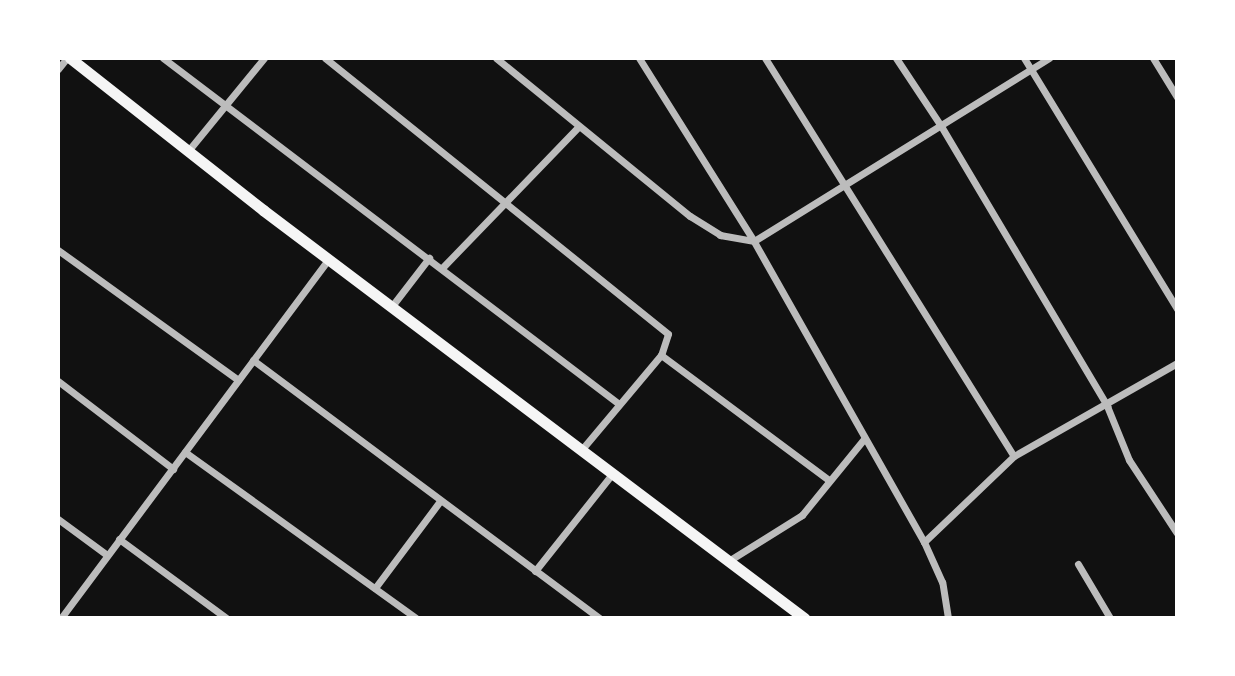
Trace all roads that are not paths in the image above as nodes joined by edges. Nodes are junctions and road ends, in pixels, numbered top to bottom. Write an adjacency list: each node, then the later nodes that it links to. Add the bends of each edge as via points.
1 (69, 58): 12 (street); 18 (highway)
2 (163, 58): 15 (street)
3 (264, 58): 15 (street)
4 (325, 58): 20 (street)
5 (496, 58): 17 (street)
6 (639, 58): 21 (street)
7 (765, 58): 19 (street)
8 (896, 58): 16 (street)
9 (1024, 58): 13 (street)
10 (1049, 58): 13 (street)
11 (1153, 58): 14 (street)
12 (58, 69)
13 (1031, 69): 16 (street); 27 (street)
14 (1177, 97)
15 (227, 105): 18 (street); 23 (street)
16 (941, 126): 19 (street); 34 (street)
17 (578, 127): 20 (street); 21 (street, via 706,227)
18 (188, 151): 24 (highway)
19 (845, 188): 21 (street); 38 (street)
20 (501, 205): 25 (street); 28 (street, via 665,330 670,339)
21 (754, 241): 35 (street)
22 (58, 250): 31 (street)
23 (429, 258): 25 (street); 26 (street)
24 (329, 259): 26 (highway); 29 (street)
25 (442, 268): 33 (street)
26 (392, 306): 36 (highway)
27 (1177, 309)
28 (661, 355): 33 (street); 41 (street)
29 (253, 360): 31 (street); 42 (street)
30 (1177, 363): 34 (street)
31 (238, 380): 37 (street)
32 (58, 381): 39 (street)
33 (619, 404): 36 (street)
34 (1107, 406): 38 (street); 44 (street, via 1129,460)
35 (864, 439): 41 (street); 46 (street)
36 (582, 449): 40 (highway)
37 (185, 452): 39 (street); 51 (street)
38 (1014, 456): 46 (street)
39 (173, 469): 45 (street)
40 (613, 473): 48 (highway); 50 (street)
41 (829, 480): 48 (street, via 802,515)
42 (440, 501): 50 (street); 51 (street)
43 (58, 519): 47 (street)
44 (1177, 533)
45 (119, 539): 47 (street); 53 (street)
46 (924, 542): 57 (street, via 942,582)
47 (107, 555): 52 (street)
48 (730, 560): 56 (highway)
49 (1078, 564): 58 (street)
50 (535, 571): 55 (street)
51 (375, 588): 54 (street)
52 (61, 618)
53 (226, 618)
54 (416, 618)
55 (599, 618)
56 (804, 618)
57 (948, 618)
58 (1110, 618)

